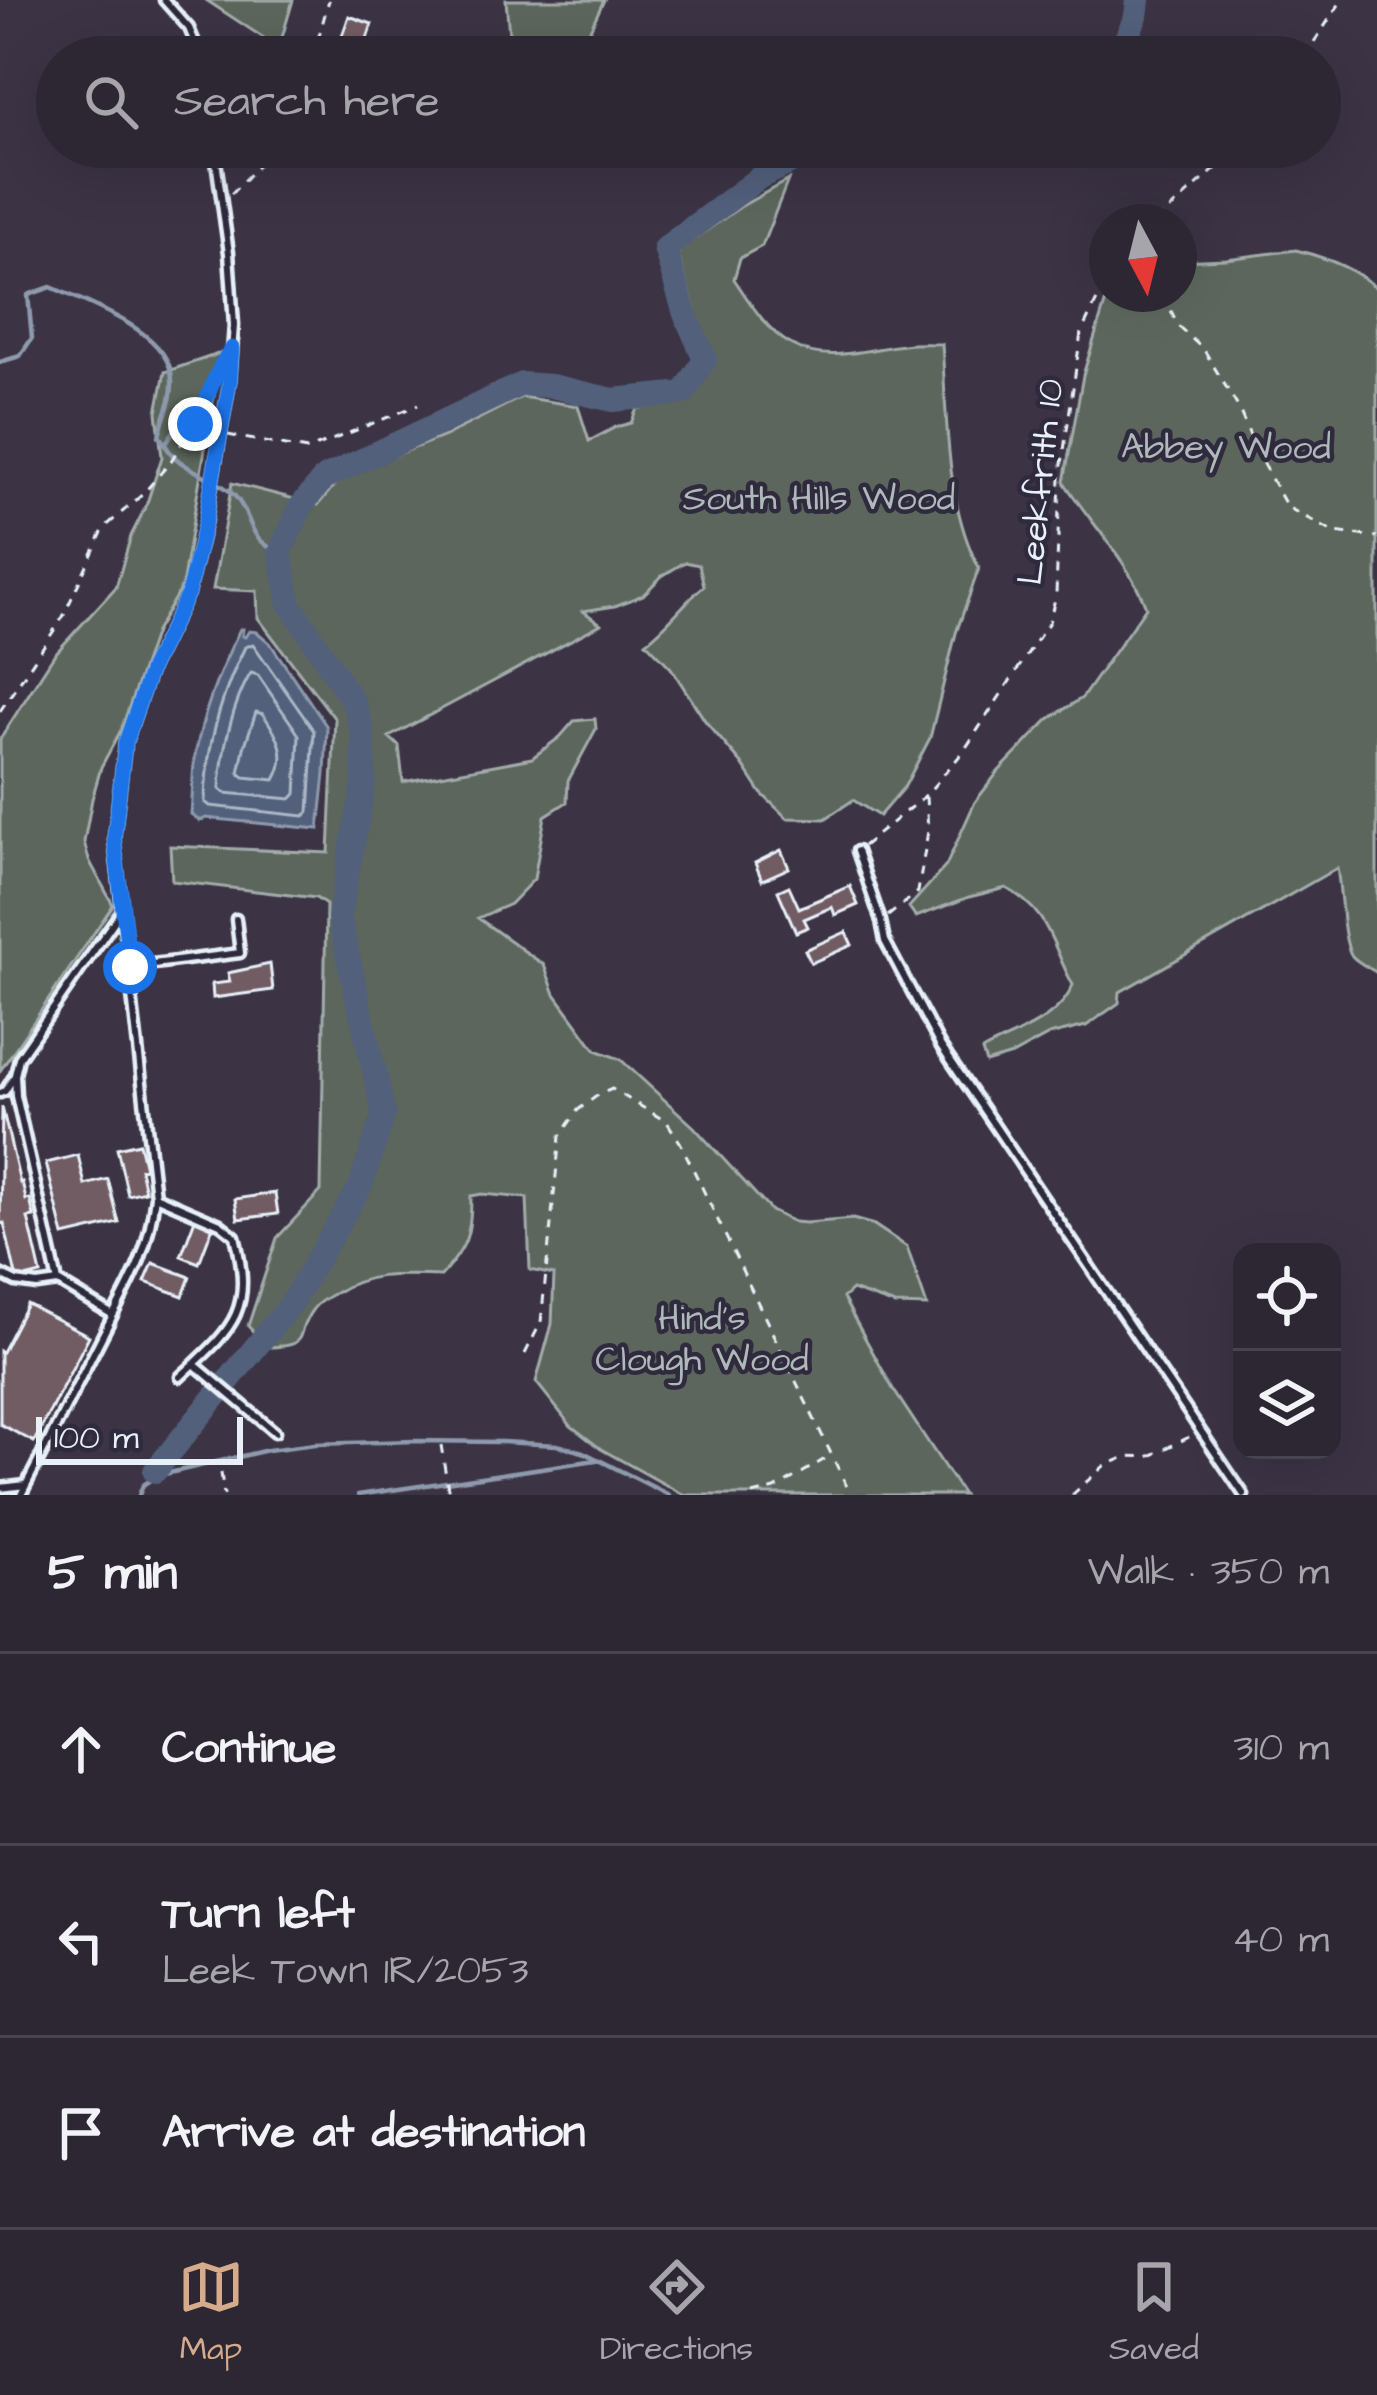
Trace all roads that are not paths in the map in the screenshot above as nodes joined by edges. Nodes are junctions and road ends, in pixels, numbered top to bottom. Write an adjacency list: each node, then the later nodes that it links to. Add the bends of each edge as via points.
1 (164, 0): 2 (lane)
2 (192, 36)
3 (217, 168): 5 (lane, via 234,325 230,380 188,593 125,744 114,838)
4 (857, 851): 20 (lane, via 885,941 940,1045)
5 (122, 910): 7 (lane); 8 (lane)
6 (236, 919): 7 (lane, via 240,953)
7 (130, 967): 10 (lane)
8 (15, 1075): 9 (lane); 12 (lane)
9 (0, 1093)
10 (155, 1196): 13 (lane, via 151,1233); 14 (lane, via 236,1236 244,1286 235,1319)
11 (0, 1274): 12 (lane)
12 (58, 1282): 13 (lane)
13 (113, 1315): 17 (lane)
14 (194, 1364): 15 (lane); 16 (lane)
15 (181, 1377)
16 (275, 1432)
17 (26, 1486): 18 (lane); 19 (lane)
18 (0, 1487)
19 (21, 1495)
20 (1244, 1495)

